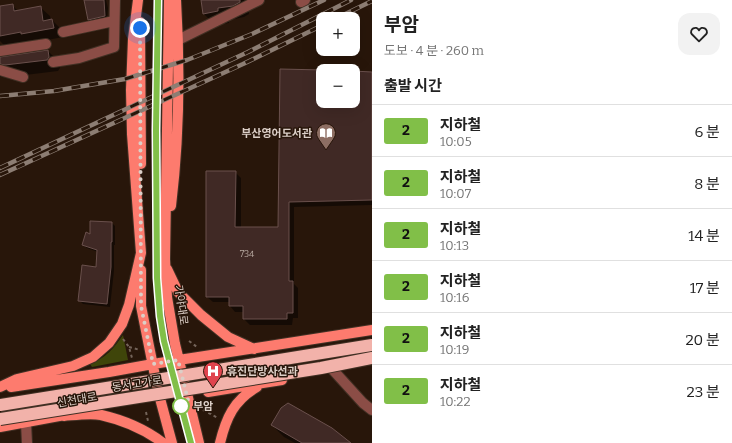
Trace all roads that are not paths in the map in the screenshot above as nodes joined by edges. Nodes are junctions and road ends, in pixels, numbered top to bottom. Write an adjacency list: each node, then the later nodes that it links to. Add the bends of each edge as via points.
1 (115, 0): 6 (street)
2 (140, 0): 14 (main road, via 133,40 131,90)
3 (169, 0): 15 (main road, 가야대로)
4 (176, 0): 8 (main road)
5 (259, 0): 8 (street)
6 (114, 22): 7 (street); 11 (street, via 114,47 79,58)
7 (63, 32)
8 (178, 40): 15 (main road, via 177,131)
9 (46, 44): 10 (street)
10 (0, 51)
11 (53, 62)
12 (0, 70): 13 (street)
13 (23, 77)
14 (141, 253): 22 (main road, via 141,306); 25 (main road, via 129,305 122,324 109,342 93,357 73,366 18,379)
15 (165, 259): 18 (main road, via 178,292 228,337); 20 (main road, 가야대로, via 167,297)
16 (372, 330): 18 (main road, 신천대로)
17 (372, 344): 28 (highway, 동서고가로, bridge)
18 (254, 349): 20 (main road, 신천대로)
19 (372, 358): 31 (highway, 동서고가로, bridge)
20 (178, 360): 22 (main road, 신천대로); 26 (main road, 가야대로)
21 (372, 363): 23 (main road, 신천대로)
22 (153, 364): 25 (main road, 신천대로); 27 (main road)
23 (333, 370): 24 (main road, 신천대로); 29 (street)
24 (266, 383): 26 (main road, 신천대로); 38 (main road, via 246,393 237,403 223,428)
25 (0, 388)
26 (187, 395): 27 (main road, 신천대로); 37 (main road, 가야대로)
27 (160, 399): 30 (main road, 신천대로); 36 (main road)
28 (0, 404)
29 (372, 410)
30 (58, 416): 32 (main road, 신천대로); 35 (main road, via 100,415 131,425)
31 (0, 419)
32 (26, 423): 33 (main road, 신천대로); 34 (street)
33 (0, 427)
34 (27, 443)
35 (163, 443)
36 (172, 443)
37 (199, 443)
38 (220, 443)

